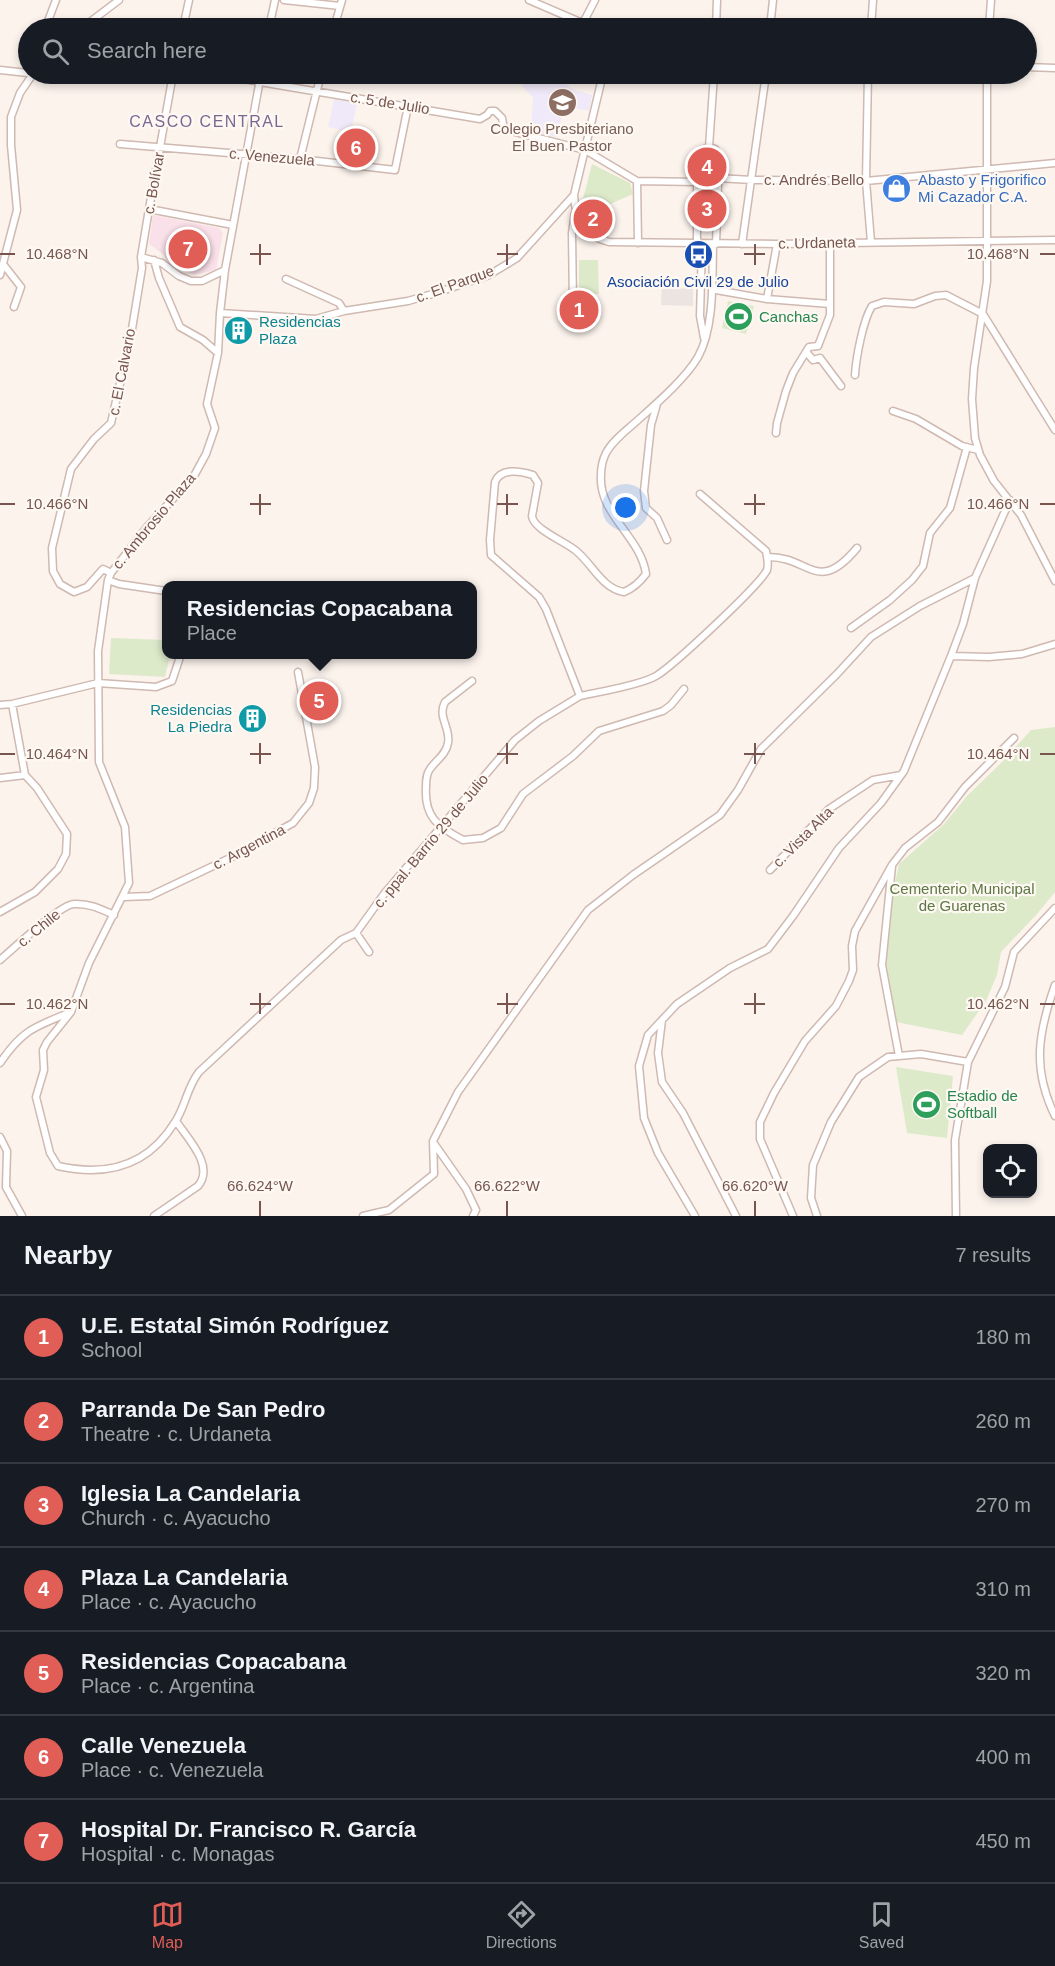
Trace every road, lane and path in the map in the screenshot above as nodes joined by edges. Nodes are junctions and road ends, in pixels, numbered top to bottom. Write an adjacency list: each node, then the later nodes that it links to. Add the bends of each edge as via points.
1 (56, 0): 13 (street)
2 (119, 0): 14 (street)
3 (189, 0): 15 (street)
4 (274, 0): 16 (street)
5 (284, 0): 12 (street)
6 (529, 0): 18 (street)
7 (595, 0): 19 (street)
8 (717, 0): 20 (street)
9 (772, 0): 21 (street)
10 (873, 0): 22 (street)
11 (991, 0): 23 (street)
12 (341, 3): 17 (street)
13 (49, 18)
14 (95, 18)
15 (185, 18)
16 (271, 18)
17 (337, 18)
18 (571, 18)
19 (586, 18)
20 (716, 18)
21 (771, 18)
22 (872, 18)
23 (990, 18)
24 (1037, 67): 25 (street)
25 (1055, 68)
26 (0, 70): 27 (street)
27 (18, 72)
28 (25, 84): 68 (street, via 11,117 17,210)
29 (171, 84): 41 (street, c. Bolívar)
30 (260, 84): 44 (street, c. Ambrosio Plaza)
31 (272, 84): 38 (street, c. 5 de Julio)
32 (318, 84): 38 (street)
33 (601, 84): 43 (street, c. El Parque)
34 (713, 84): 42 (street)
35 (765, 84): 49 (street)
36 (868, 84): 51 (street)
37 (987, 84): 47 (street)
38 (316, 91): 39 (street, c. 5 de Julio); 45 (street)
39 (408, 106): 43 (street, c. 5 de Julio, via 480,119 495,111 504,129 510,132); 45 (street, c. Venezuela, via 395,170)
40 (120, 144): 41 (street, c. Venezuela)
41 (160, 147): 44 (street, c. Venezuela); 54 (street, c. Bolívar)
42 (709, 147): 48 (street, via 718,153); 52 (street, via 697,153)
43 (585, 150): 50 (street); 53 (street, c. El Parque)
44 (247, 154): 45 (street, c. Venezuela); 56 (street, c. Ambrosio Plaza)
45 (300, 159)
46 (1055, 163): 47 (street, c. Andrés Bello)
47 (987, 169): 51 (street, c. Andrés Bello); 57 (street)
48 (717, 178): 49 (street, c. Andrés Bello); 63 (street)
49 (752, 180): 51 (street, c. Andrés Bello); 64 (street)
50 (637, 181): 52 (street); 60 (street)
51 (866, 181): 59 (street)
52 (697, 182): 62 (street)
53 (574, 195): 55 (street, c. Urdaneta); 77 (street, c. El Parque, via 517,258 489,275 408,301)
54 (149, 209): 56 (street); 66 (street, c. Bolívar)
55 (575, 209): 60 (street, c. Urdaneta, via 579,223 596,238); 75 (street)
56 (233, 225): 69 (street, c. Ambrosio Plaza)
57 (988, 240): 58 (street, c. Urdaneta); 59 (street, c. Urdaneta); 79 (street)
58 (1055, 240)
59 (871, 242): 61 (street, c. Urdaneta)
60 (638, 243): 62 (street, c. Urdaneta)
61 (830, 243): 65 (street, c. Urdaneta); 74 (street)
62 (700, 244): 63 (street, c. Urdaneta); 80 (street, via 699,316)
63 (714, 244): 64 (street, c. Urdaneta); 80 (street)
64 (742, 244): 65 (street, c. Urdaneta)
65 (777, 244): 73 (street)
66 (141, 257): 67 (street); 98 (street, c. El Calvario, via 111,423 71,469 52,548 53,571 60,584 74,592 87,587 103,569)
67 (154, 261): 69 (street, via 191,281 202,281); 82 (street, via 180,327)
68 (3, 264): 70 (street); 76 (street, via 21,287)
69 (225, 270): 78 (street, c. Ambrosio Plaza)
70 (0, 275)
71 (286, 279): 77 (street, via 339,303)
72 (716, 290): 73 (street)
73 (767, 299): 74 (street)
74 (830, 304): 81 (street)
75 (573, 305)
76 (14, 308)
77 (344, 310): 78 (street, c. El Parque, via 316,319)
78 (220, 313): 82 (street, c. Ambrosio Plaza)
79 (983, 314): 85 (street, via 946,295 914,304 876,304 868,314); 89 (street); 92 (street, via 972,399)
80 (705, 342): 87 (street, via 692,366)
81 (818, 346): 83 (street, via 809,347); 84 (street, via 822,350)
82 (218, 353): 98 (street, c. Ambrosio Plaza, via 207,404 215,428 206,454 194,476)
83 (807, 353): 84 (street, via 813,360); 90 (street, via 786,391)
84 (820, 358): 86 (street)
85 (855, 375)
86 (841, 386)
87 (657, 403): 95 (street, via 648,443 644,491 646,508 657,518); 110 (street, via 611,446 600,475 603,494 645,567 646,574 629,590 612,589 577,551 534,523 538,483 533,475 504,472 495,482 491,555 539,597)
88 (893, 411): 91 (street)
89 (1055, 430)
90 (776, 434)
91 (967, 447): 92 (street); 102 (street, via 950,508 930,533 923,566 891,600)
92 (978, 450): 94 (street, via 994,481)
93 (700, 494): 97 (street, via 766,551)
94 (1010, 500): 99 (street); 100 (street)
95 (667, 540)
96 (857, 548): 97 (street, via 842,565 824,572)
97 (768, 557): 110 (street, c. ppal. Barrio 29 de Julio, via 766,570 750,590 656,676)
98 (109, 576): 101 (street, via 128,586); 108 (street, c. Ambrosio Plaza, via 98,651)
99 (975, 578): 104 (street); 136 (street, via 871,637 761,749 720,815 588,909 458,1092)
100 (1055, 581)
101 (162, 590)
102 (850, 628)
103 (1055, 644): 104 (street, via 1022,654)
104 (951, 656): 115 (street)
105 (179, 659): 108 (street, via 172,681 156,687)
106 (298, 672): 120 (street, c. Argentina, via 315,767 309,803 293,823 230,858 150,896)
107 (472, 681): 117 (street, via 443,706 448,743 445,754 427,772 428,810)
108 (98, 683): 111 (street); 120 (street, c. Ambrosio Plaza, via 99,762 125,827 129,883)
109 (684, 689): 117 (street, via 663,711 599,731 524,794 507,821 492,834 463,840)
110 (580, 696): 117 (street, c. ppal. Barrio 29 de Julio, via 515,740)
111 (12, 704): 112 (street); 114 (street)
112 (0, 705)
113 (1014, 738): 118 (street, via 938,822 904,848)
114 (25, 775): 116 (street); 122 (street, via 67,834 66,854 34,892)
115 (901, 775): 119 (street, c. Vista Alta, via 873,780 829,809); 129 (street, via 881,803 838,848 768,949 721,974)
116 (0, 778)
117 (442, 827): 124 (street, c. ppal. Barrio 29 de Julio)
118 (892, 865): 130 (street, via 882,965); 143 (street, via 855,931 849,981 836,1006 805,1041 760,1122 760,1139)
119 (770, 870)
120 (124, 897): 123 (street, c. Ambrosio Plaza)
121 (1055, 908): 131 (street, via 1014,952 1005,987)
122 (0, 912)
123 (114, 915): 126 (street, c. Chile, via 90,904 71,903); 128 (street, c. Ambrosio Plaza, via 89,963)
124 (356, 933): 125 (street); 134 (street, c. ppal. Barrio 29 de Julio, via 341,940 199,1072 190,1084)
125 (369, 952)
126 (0, 960)
127 (1055, 985): 133 (street, via 1044,1015 1039,1053)
128 (71, 1012): 132 (street, via 26,1032); 134 (street, c. ppal. Barrio 29 de Julio, via 43,1050 44,1070 36,1097 50,1153 58,1166 97,1170 125,1166 142,1158)
129 (662, 1019): 141 (street, via 648,1035 639,1066 644,1118 658,1153); 142 (street, via 658,1053 662,1082 683,1113)
130 (899, 1056): 131 (street, via 921,1054); 144 (street, via 888,1057 859,1077 831,1122 813,1165 811,1198)
131 (968, 1062): 145 (street, via 956,1140)
132 (0, 1063)
133 (1055, 1116)
134 (176, 1121): 138 (street, via 206,1169 204,1180)
135 (0, 1137): 137 (street, via 7,1151 6,1186)
136 (433, 1141): 139 (street, via 434,1174 389,1210); 140 (street, via 466,1188 476,1210)
137 (22, 1216)
138 (154, 1216)
139 (363, 1216)
140 (473, 1216)
141 (695, 1216)
142 (736, 1216)
143 (793, 1216)
144 (817, 1216)
145 (956, 1216)

